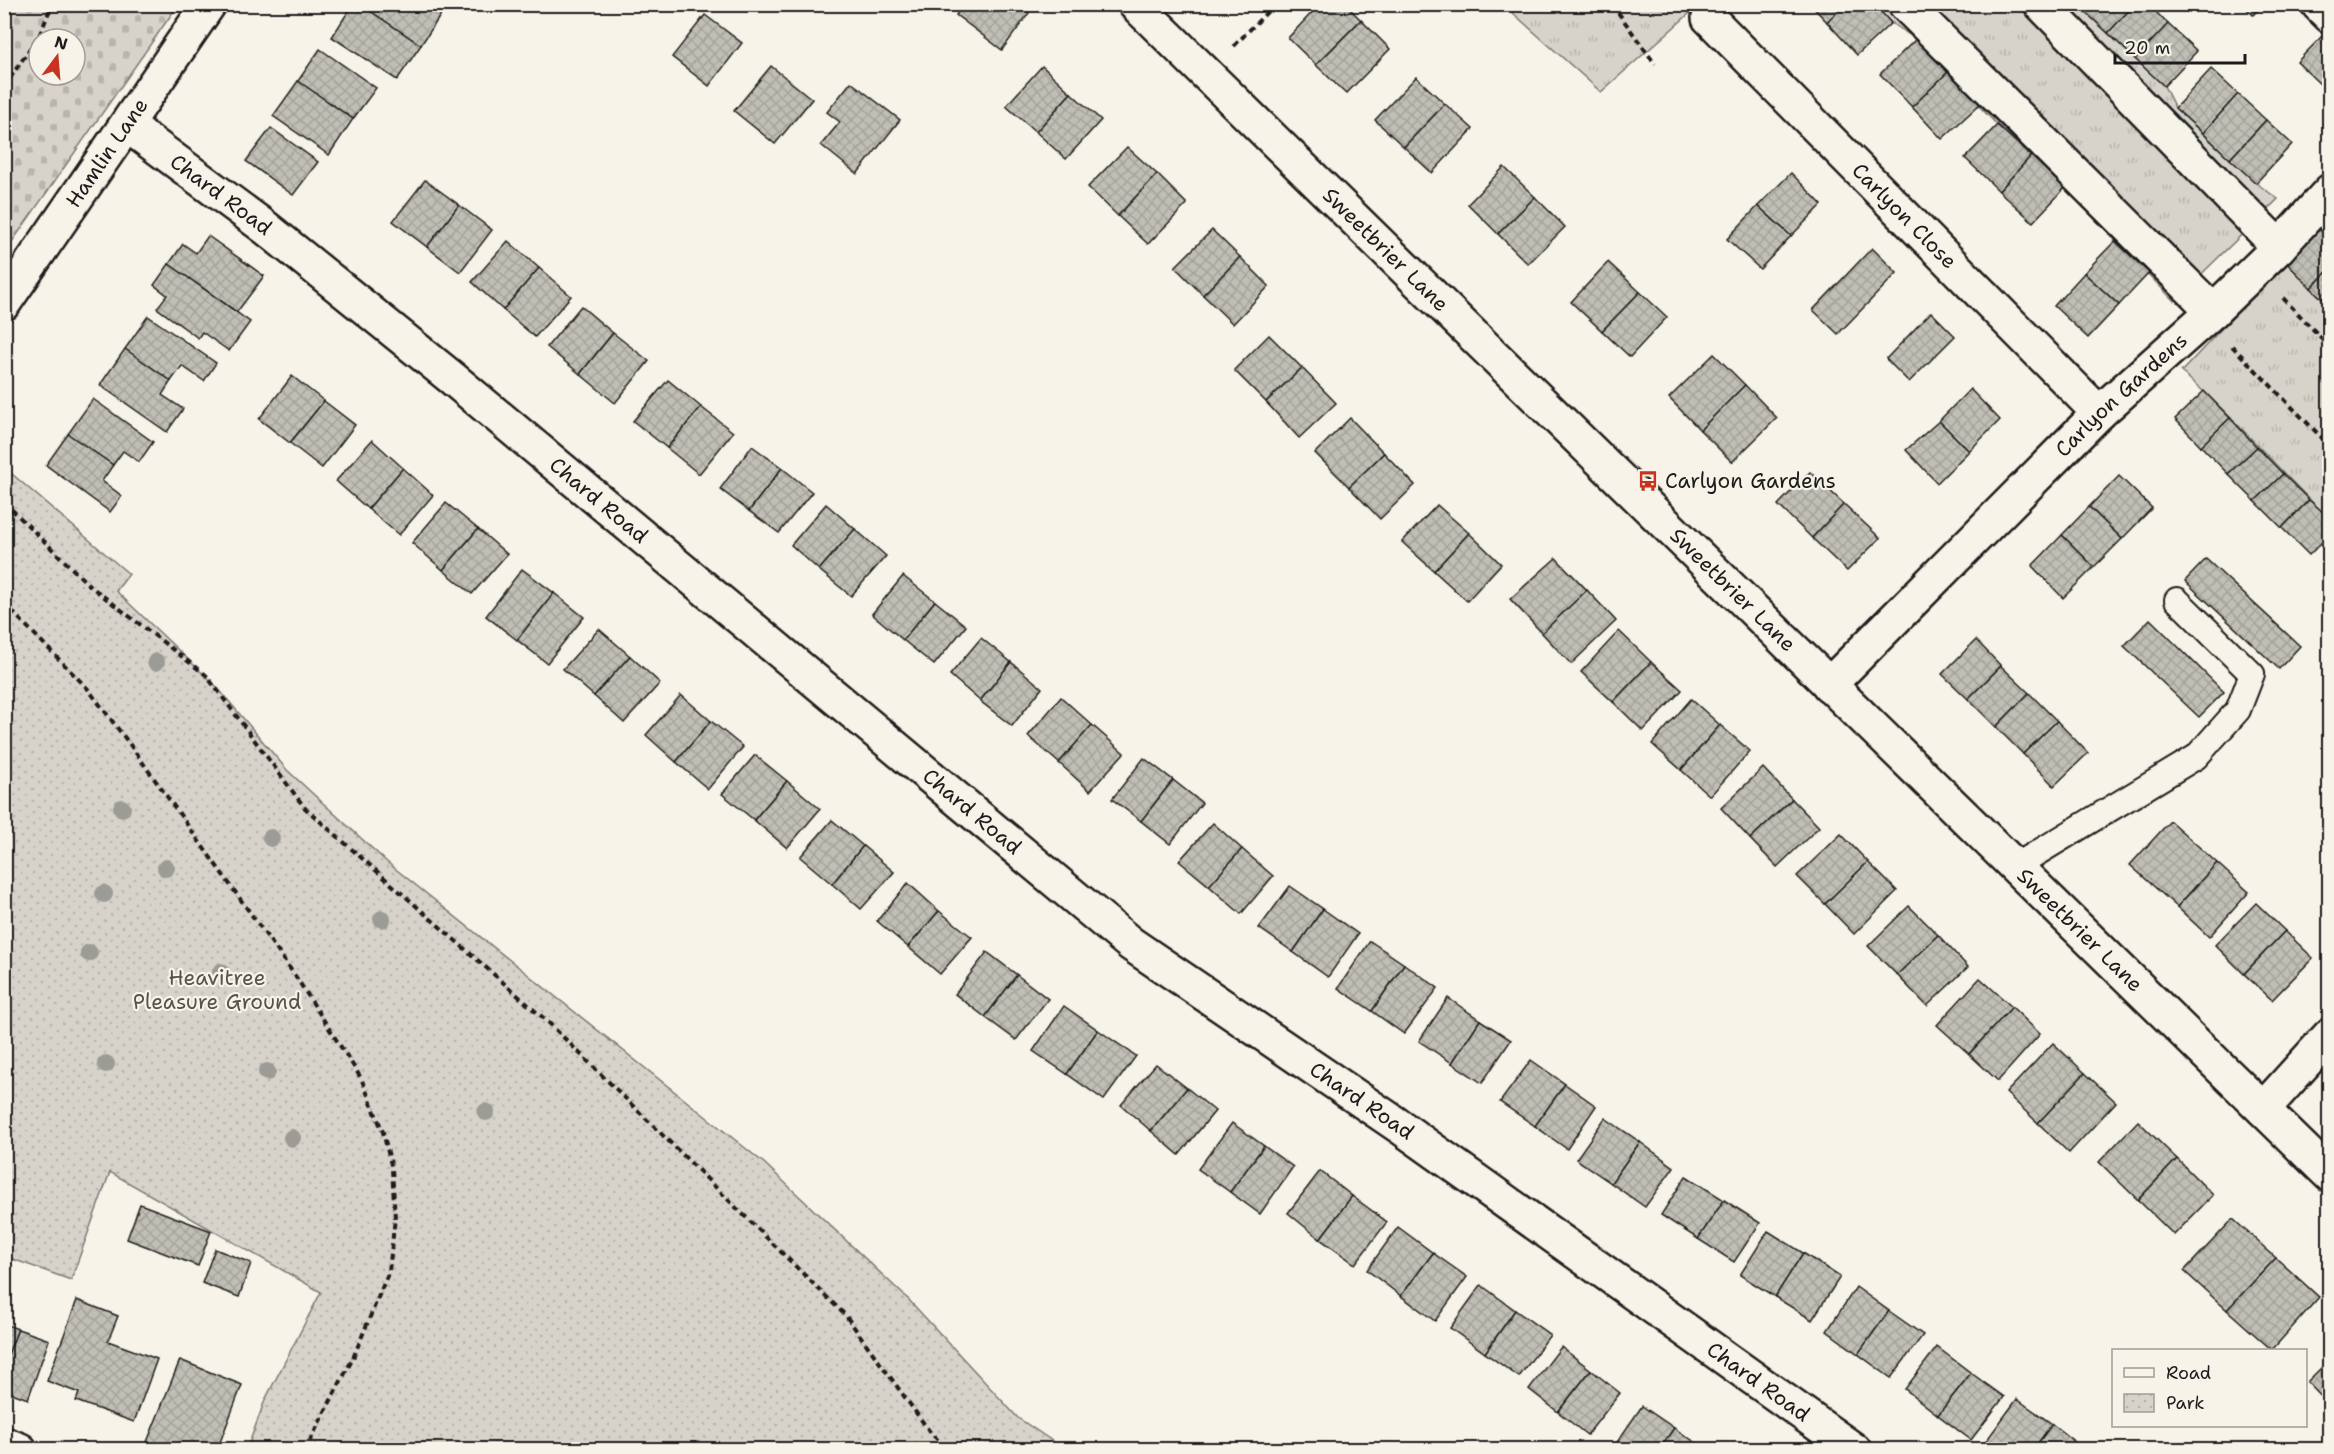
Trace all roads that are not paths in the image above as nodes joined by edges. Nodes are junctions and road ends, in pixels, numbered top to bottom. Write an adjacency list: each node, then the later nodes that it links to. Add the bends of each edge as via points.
1 (209, 4): 8 (street, Hamlin Lane)
2 (1134, 4): 15 (street, Sweetbrier Lane)
3 (1905, 4): 12 (street)
4 (2041, 4): 10 (street)
5 (2318, 4): 6 (street)
6 (2330, 16)
7 (1709, 18): 13 (street, Carlyon Close)
8 (127, 125): 11 (street, Hamlin Lane); 22 (street, Chard Road, via 266,228 452,378 1131,944 1402,1128)
9 (2330, 191): 10 (street, Carlyon Gardens)
10 (2267, 258): 12 (street, Carlyon Gardens)
11 (4, 303)
12 (2209, 314): 13 (street, Carlyon Gardens)
13 (2099, 413): 15 (street, Carlyon Gardens)
14 (2178, 600): 16 (lane, via 2252,674 2238,710 2196,757)
15 (1829, 685): 16 (street, Sweetbrier Lane)
16 (2014, 867): 18 (street, Sweetbrier Lane)
17 (2330, 1035): 18 (street)
18 (2263, 1109): 19 (street, Sweetbrier Lane)
19 (2330, 1175)
20 (4, 1444): 21 (street)
21 (20, 1449)
22 (1854, 1449)

